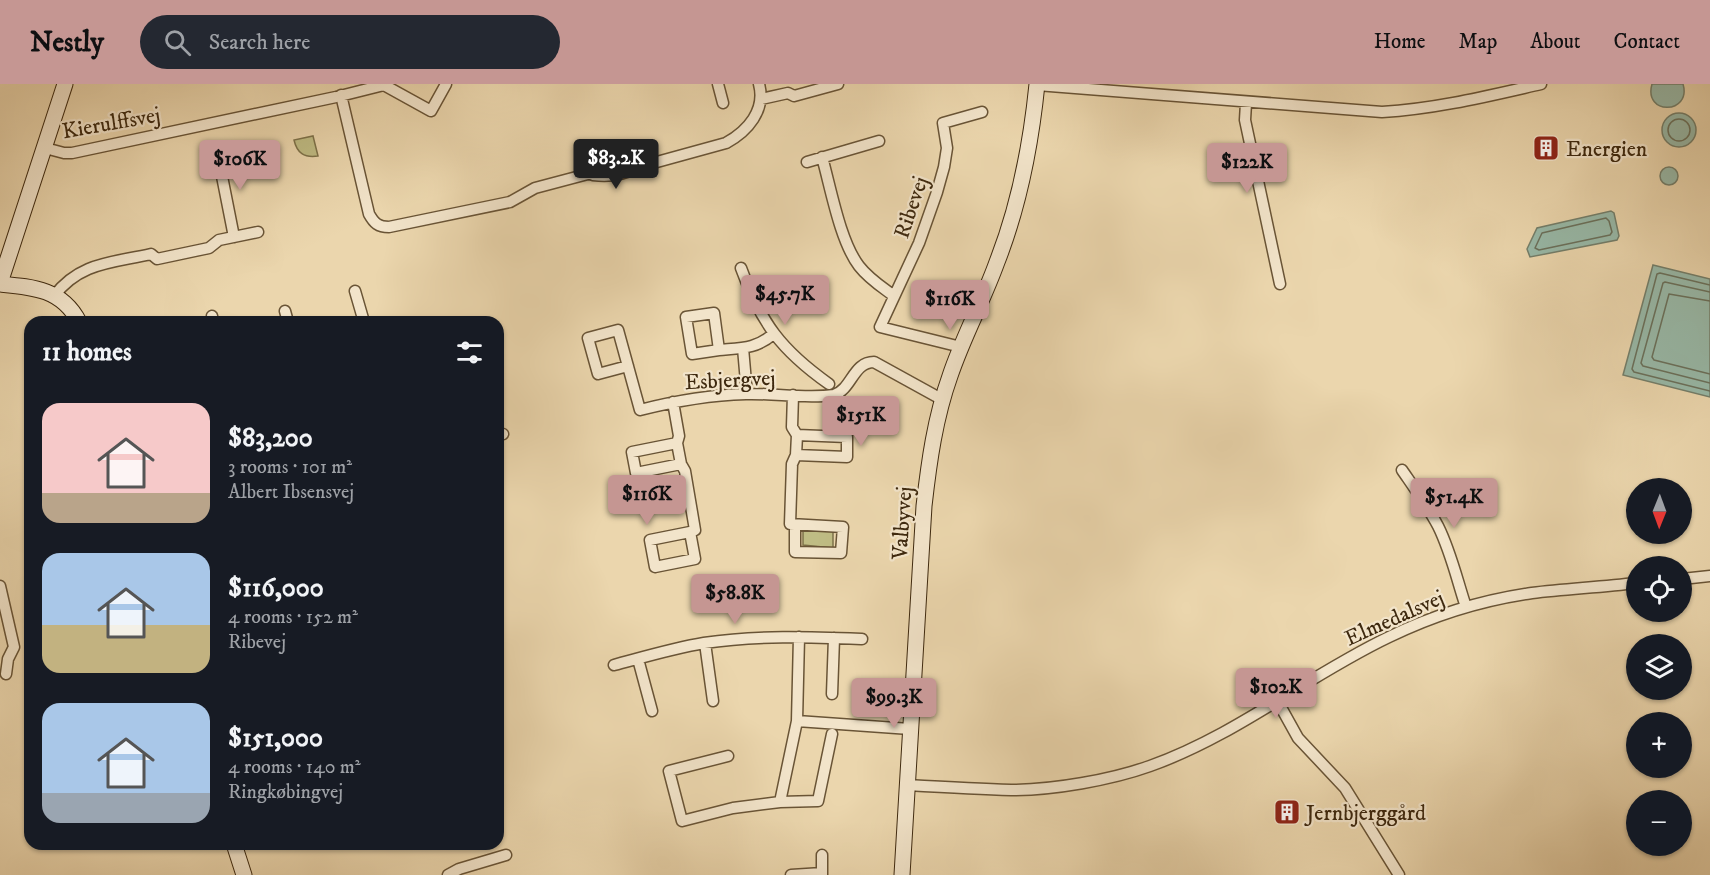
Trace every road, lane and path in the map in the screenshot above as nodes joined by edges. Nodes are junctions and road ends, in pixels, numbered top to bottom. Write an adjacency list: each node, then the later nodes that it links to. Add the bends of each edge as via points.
1 (65, 84): 14 (street)
2 (446, 84): 8 (street, Kierulffsvej, via 431,111 384,85)
3 (718, 84): 11 (street)
4 (759, 84): 9 (street)
5 (838, 84): 9 (street, via 794,96 788,93)
6 (1541, 84): 10 (street, via 1445,106 1382,112)
7 (1037, 85): 10 (street); 29 (street, Valbyvej, via 1019,194 998,262)
8 (341, 96): 9 (street, via 369,214 380,227 389,228 510,202 535,188 618,166 635,168 726,143 746,130); 14 (street, Kierulffsvej, via 72,153)
9 (761, 99)
10 (1246, 102): 22 (street, via 1245,120)
11 (723, 103)
12 (982, 112): 25 (street, Ribevej, via 943,123 947,148 939,184 919,243)
13 (879, 141): 16 (street)
14 (45, 148): 21 (street)
15 (217, 151): 19 (street)
16 (822, 157): 17 (street); 25 (street, via 850,251 859,267)
17 (807, 162)
18 (258, 232): 19 (street)
19 (234, 237): 24 (street, via 219,240 209,249 157,260 151,254 88,268 76,273)
20 (741, 268): 28 (street)
21 (0, 283): 24 (street, via 42,290)
22 (1280, 284)
23 (355, 291): 27 (street)
24 (54, 296): 26 (street)
25 (894, 296): 29 (street, Ribevej, via 880,327)
26 (75, 316)
27 (362, 316)
28 (773, 334): 30 (street, via 758,345); 33 (street, via 806,368)
29 (961, 347): 36 (street, Valbyvej)
30 (743, 348): 31 (street); 34 (street)
31 (719, 350)
32 (628, 366): 32 (street, via 618,330 588,338 598,374); 37 (street, Esbjergvej, via 640,410)
33 (829, 384)
34 (747, 394): 35 (street, Esbjergvej); 37 (street, Esbjergvej)
35 (793, 395): 36 (street, Esbjergvej, via 838,394 862,364 874,362); 38 (street, via 792,427)
36 (943, 400): 63 (street, Valbyvej, via 925,497)
37 (674, 402): 39 (street)
38 (796, 435): 40 (street); 40 (street, via 847,437 846,457)
39 (677, 443): 41 (street); 41 (street, via 632,452 636,473)
40 (796, 455): 43 (street, via 792,464 790,524)
41 (681, 464): 44 (street, via 695,530)
42 (1402, 470): 50 (street, via 1438,528)
43 (795, 525): 43 (street, via 843,527 842,554 795,552)
44 (690, 532): 44 (street, via 650,540 655,567 695,559)
45 (1710, 576): 46 (street)
46 (1692, 578)
47 (1626, 584): 50 (street, Elmedalsvej, via 1531,593)
48 (0, 586): 49 (street)
49 (2, 603): 57 (street, via 14,647)
50 (1466, 607): 60 (street, Elmedalsvej, via 1390,636)
51 (799, 637): 52 (street); 54 (street); 62 (street)
52 (834, 638): 53 (street); 58 (street)
53 (862, 639)
54 (705, 643): 55 (street); 59 (street)
55 (638, 659): 56 (street); 61 (street)
56 (614, 665)
57 (6, 674)
58 (832, 694)
59 (713, 701)
60 (1278, 702): 66 (street, Elmedalsvej, via 1187,752 1107,778 1014,790); 76 (street, via 1298,738 1345,788)
61 (652, 711)
62 (797, 722): 63 (street); 67 (street)
63 (910, 729): 66 (street, Valbyvej)
64 (832, 734): 67 (street, via 818,801)
65 (728, 756): 67 (street, via 669,771 682,821 733,808)
66 (907, 785): 75 (street, Valbyvej)
67 (780, 802)
68 (236, 850): 72 (street)
69 (506, 855): 73 (street, via 459,868)
70 (822, 855): 71 (street)
71 (822, 874): 74 (street)
72 (244, 875)
73 (448, 875)
74 (791, 875)
75 (902, 875)
76 (1399, 875)

